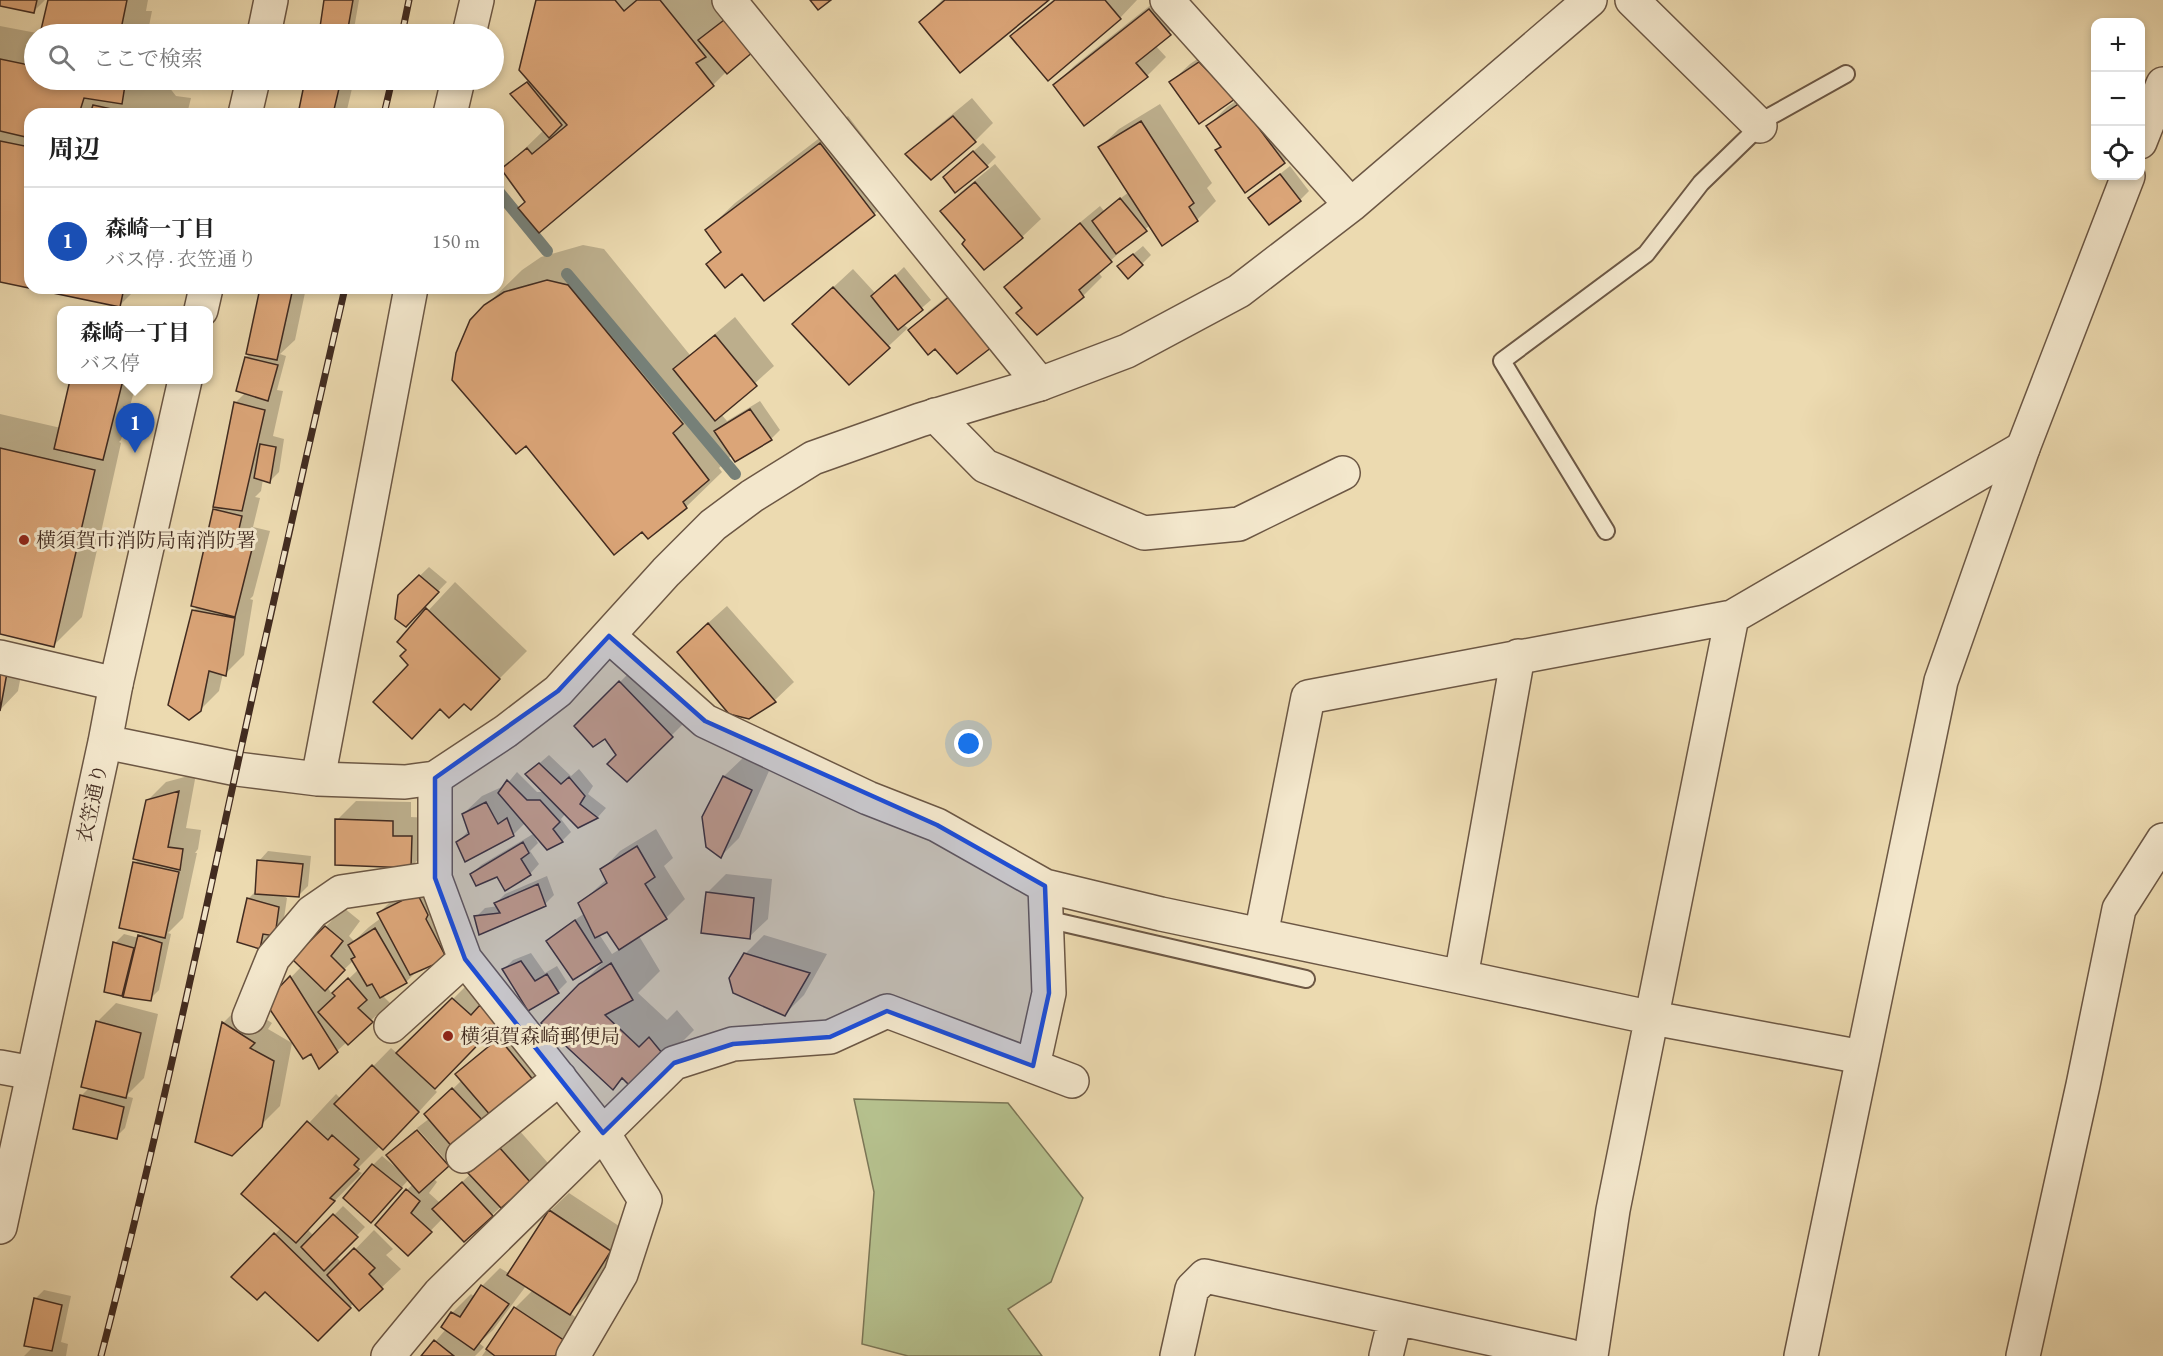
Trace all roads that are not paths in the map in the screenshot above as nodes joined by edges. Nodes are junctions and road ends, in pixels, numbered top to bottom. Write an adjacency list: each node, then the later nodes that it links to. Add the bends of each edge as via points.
1 (271, 0): 7 (street)
2 (477, 0): 8 (street)
3 (729, 0): 21 (street)
4 (1167, 0): 18 (street)
5 (1590, 0): 18 (street)
6 (1632, 0): 15 (street)
7 (266, 24)
8 (471, 24)
9 (1846, 74): 15 (lane, via 1769,117)
10 (2163, 84): 16 (street)
11 (251, 90): 13 (street)
12 (456, 90): 14 (street)
13 (247, 108)
14 (451, 108)
15 (1760, 126): 25 (lane, via 1701,183 1646,254 1502,361)
16 (2145, 129)
17 (2126, 180): 23 (street)
18 (1351, 205): 21 (street, via 1239,291 1127,351)
19 (410, 294): 33 (street)
20 (184, 384): 30 (street, 衣笠通り)
21 (1040, 384): 22 (street)
22 (935, 415): 24 (street, via 985,466 1144,533 1239,525); 27 (street, via 813,458 752,496 713,525)
23 (2024, 448): 26 (street); 45 (street, via 1941,681)
24 (1343, 473)
25 (1606, 531)
26 (1732, 617): 28 (street); 43 (street)
27 (609, 636): 32 (street, via 558,691); 36 (street, via 705,721 868,798 937,825)
28 (1518, 656): 38 (street, via 1308,697); 40 (street)
29 (0, 657): 30 (street)
30 (116, 684): 31 (street, 衣笠通り)
31 (105, 742): 33 (street, via 237,769); 48 (street, 衣笠通り)
32 (435, 778): 33 (street, via 405,782); 35 (street)
33 (318, 779)
34 (2163, 840): 62 (street, via 2119,909)
35 (435, 878): 39 (street); 42 (street, via 341,892 312,912 273,958)
36 (1045, 886): 37 (street); 38 (street)
37 (1046, 919): 41 (lane); 46 (street, via 1049,993)
38 (1261, 935): 40 (street)
39 (465, 959): 44 (street); 49 (street)
40 (1461, 976): 43 (street)
41 (1306, 979)
42 (249, 1017)
43 (1653, 1018): 45 (street); 60 (street, via 1609,1234)
44 (390, 1026)
45 (1862, 1057): 61 (street)
46 (1033, 1066): 50 (street); 51 (street, via 887,1011 830,1037 734,1044 674,1063)
47 (0, 1067): 48 (street)
48 (33, 1073): 53 (street, 衣笠通り)
49 (560, 1078): 51 (street); 52 (street)
50 (1072, 1081)
51 (603, 1133): 55 (street, via 440,1293); 56 (street, via 645,1200 621,1275)
52 (463, 1156)
53 (0, 1227)
54 (1395, 1318): 57 (street, via 1205,1276 1192,1289); 58 (street); 59 (street)
55 (388, 1356)
56 (573, 1356)
57 (1177, 1356)
58 (1386, 1356)
59 (1570, 1356)
60 (1591, 1356)
61 (1801, 1356)
62 (2024, 1356)

